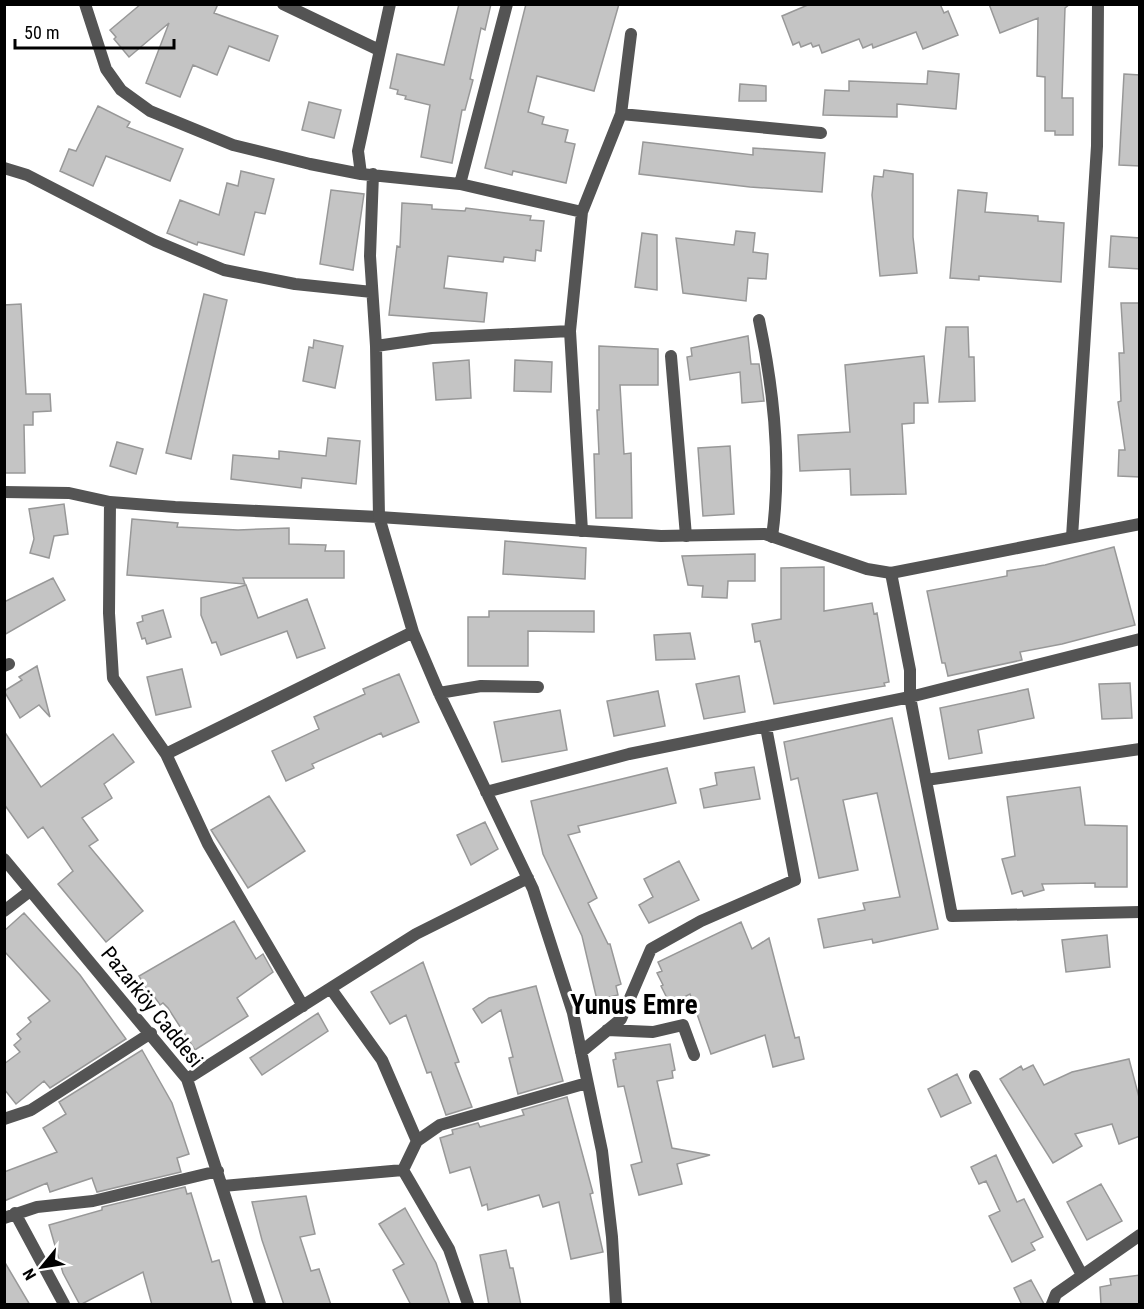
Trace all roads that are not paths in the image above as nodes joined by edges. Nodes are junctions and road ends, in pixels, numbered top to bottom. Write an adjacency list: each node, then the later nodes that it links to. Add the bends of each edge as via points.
1 (85, 4): 11 (street, via 106,69 121,90 150,111 233,145)
2 (283, 4): 7 (street)
3 (390, 4): 7 (street)
4 (507, 4): 12 (street)
5 (1098, 4): 26 (street, via 1097,146)
6 (631, 34): 8 (street)
7 (379, 50): 11 (street, via 358,151)
8 (621, 114): 9 (street); 13 (street)
9 (821, 133)
10 (4, 168): 14 (street, via 27,175 155,241 224,270 295,284)
11 (367, 174): 12 (street); 14 (street)
12 (460, 184): 13 (street)
13 (582, 212): 16 (street)
14 (372, 292): 17 (street)
15 (759, 320): 25 (street, via 768,363 775,439 778,496)
16 (570, 331): 17 (street, via 432,338); 23 (street)
17 (376, 346): 21 (street)
18 (671, 356): 24 (street)
19 (4, 492): 20 (street, via 69,493)
20 (110, 502): 21 (street); 35 (street, via 113,678)
21 (379, 517): 23 (street); 28 (street)
22 (1140, 524): 26 (street)
23 (582, 531): 24 (street)
24 (686, 536): 25 (street)
25 (772, 537): 27 (street, via 867,569)
26 (1072, 537): 27 (street)
27 (891, 573): 32 (street, via 910,670)
28 (413, 632): 31 (street); 35 (street)
29 (1140, 639): 32 (street)
30 (538, 687): 31 (street, via 481,686)
31 (439, 693): 37 (street)
32 (910, 697): 33 (street); 36 (street)
33 (766, 727): 37 (street, via 629,754); 45 (street, via 795,880 701,921 651,949 621,1019)
34 (1140, 749): 36 (street)
35 (166, 754): 44 (street, via 208,844)
36 (926, 780): 42 (street, via 952,916)
37 (486, 792): 39 (street)
38 (4, 860): 40 (street, Pazarköy Caddesi)
39 (528, 878): 43 (street, via 416,934); 47 (street, via 573,1013)
40 (30, 891): 41 (street); 46 (street, Pazarköy Caddesi)
41 (4, 911)
42 (1140, 912)
43 (331, 989): 44 (street); 53 (street, via 382,1060)
44 (303, 1006): 50 (street)
45 (607, 1030): 47 (street); 48 (street, via 653,1032 683,1025)
46 (151, 1033): 50 (street, Pazarköy Caddesi); 52 (street, via 31,1110)
47 (581, 1052): 51 (street)
48 (694, 1055)
49 (975, 1076): 59 (street)
50 (188, 1079): 55 (street, Pazarköy Caddesi)
51 (587, 1083): 53 (street, via 440,1125); 63 (street, via 602,1151)
52 (4, 1119)
53 (417, 1141): 54 (street)
54 (403, 1170): 56 (street); 62 (street, via 449,1249)
55 (218, 1171): 56 (street, Pazarköy Caddesi); 57 (street, via 93,1201 37,1207)
56 (223, 1186): 61 (street, Pazarköy Caddesi)
57 (10, 1216): 60 (street)
58 (1140, 1235): 59 (street)
59 (1082, 1275): 64 (street, via 1056,1294)
60 (64, 1305)
61 (260, 1305)
62 (468, 1305)
63 (616, 1305)
64 (1052, 1305)

